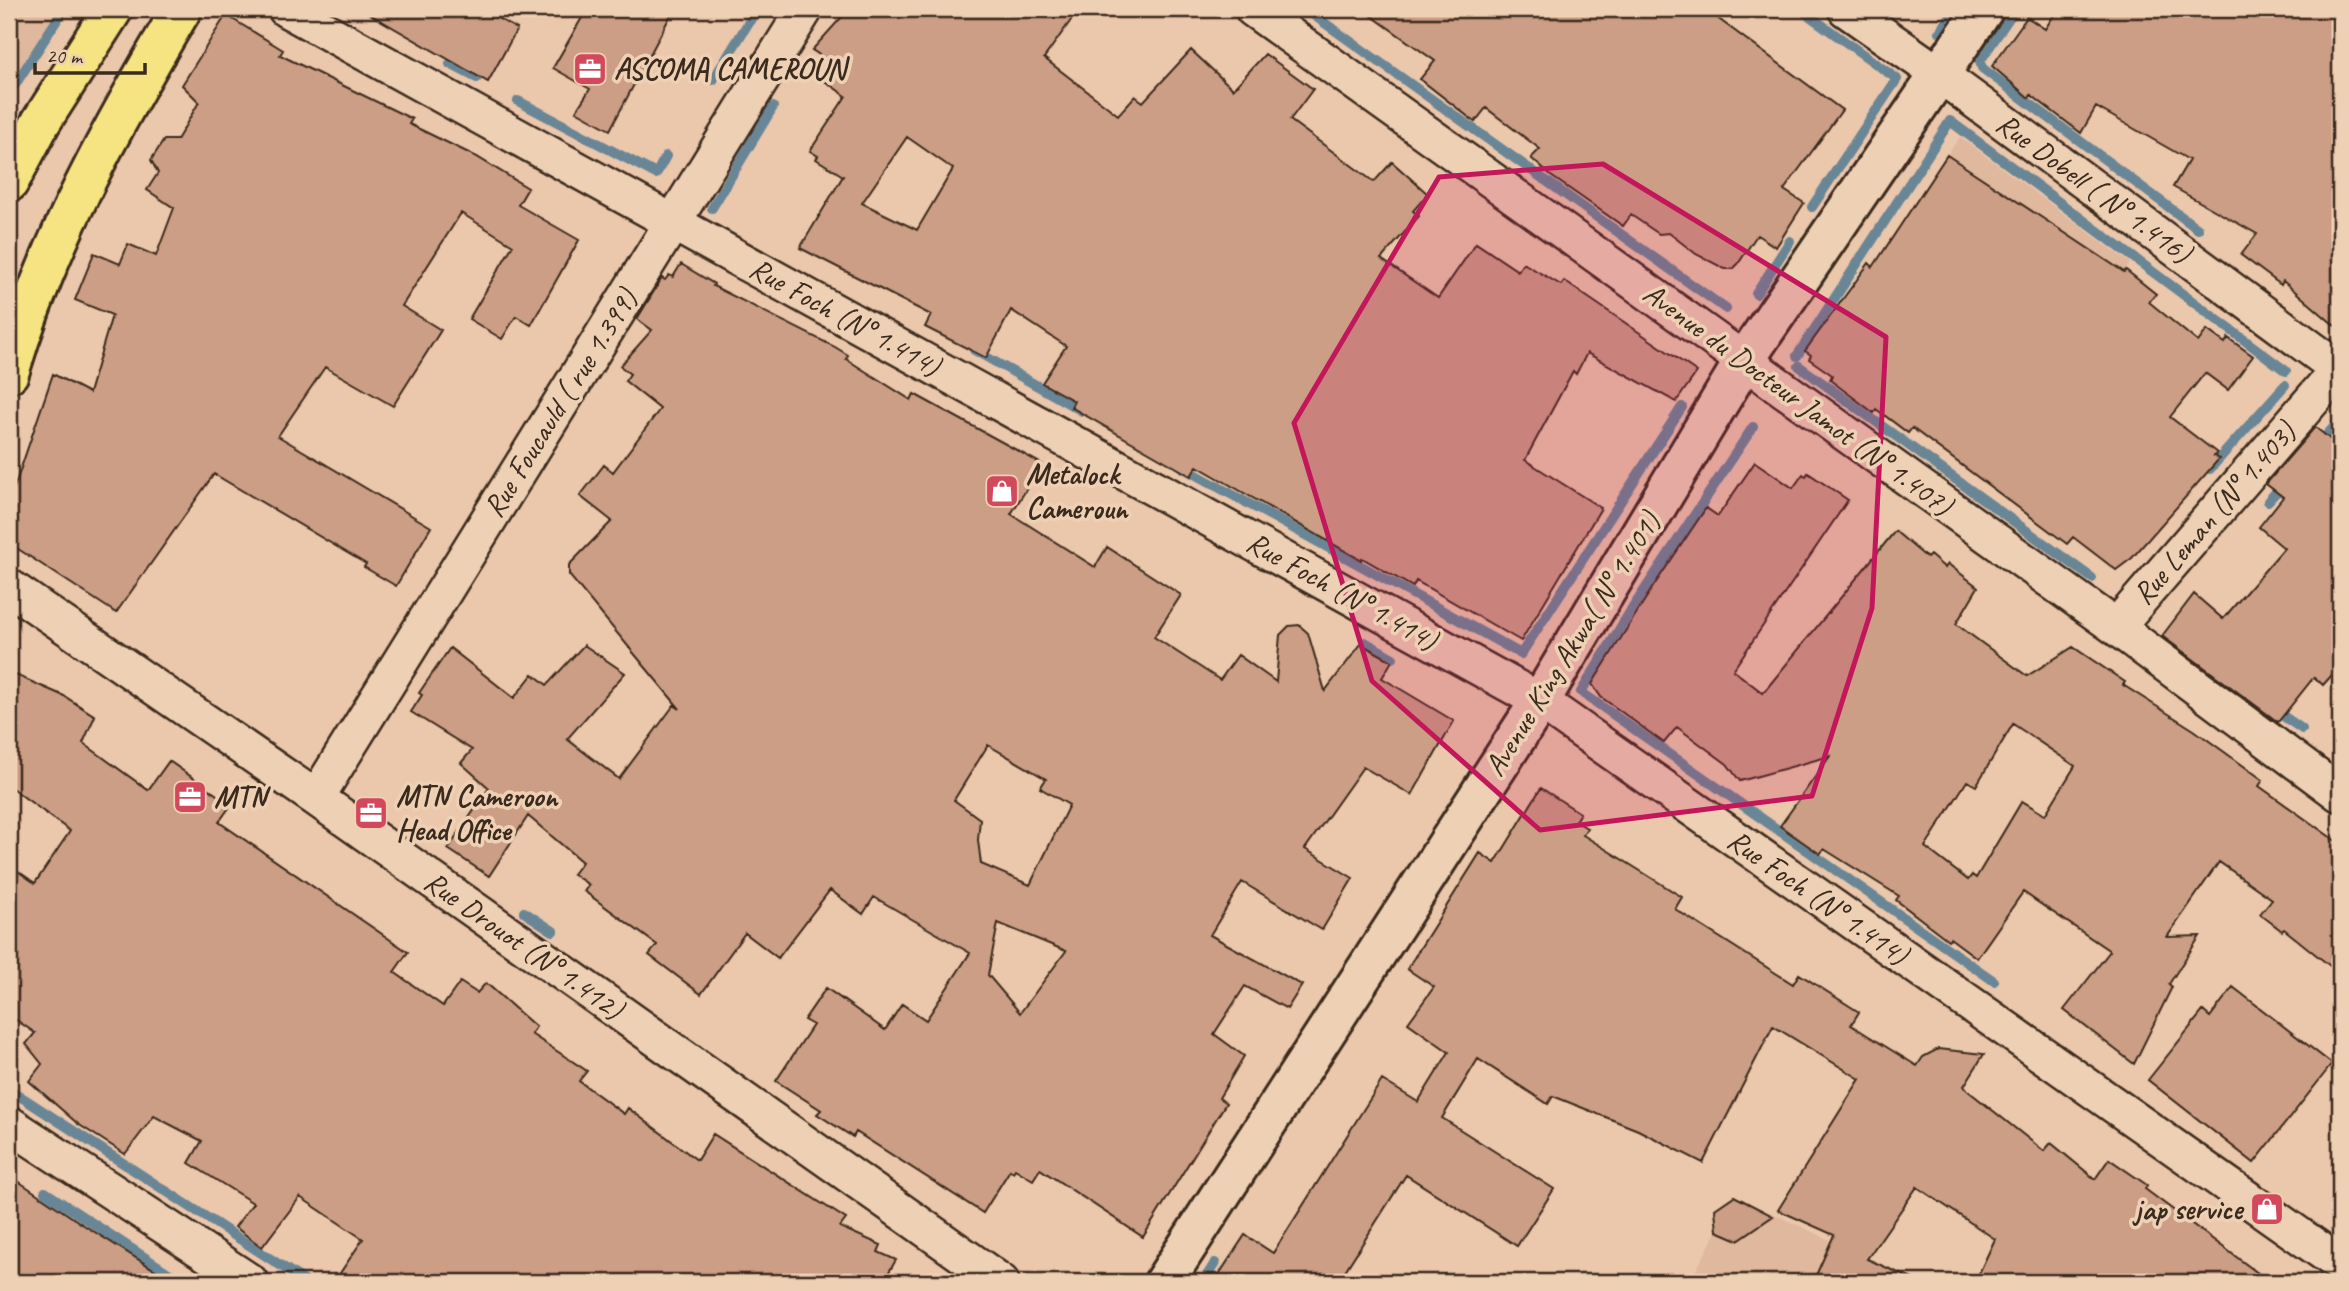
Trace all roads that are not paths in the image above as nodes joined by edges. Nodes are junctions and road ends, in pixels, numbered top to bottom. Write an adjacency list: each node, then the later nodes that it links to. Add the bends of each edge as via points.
1 (113, 9): 9 (main road)
2 (182, 9): 13 (main road, via 58,236)
3 (286, 9): 10 (street, Rue Foch (N° 1.414))
4 (805, 9): 10 (street, Rue Foucauld ( rue 1.399))
5 (1253, 9): 11 (street, Avenue du Docteur Jamot (N° 1.407))
6 (1846, 9): 8 (street, Rue Dobell ( N° 1.416))
7 (1984, 9): 8 (street, Avenue King Akwa( N° 1.401))
8 (1939, 74): 11 (street, Avenue King Akwa( N° 1.401)); 12 (street, Rue Dobell ( N° 1.416))
9 (9, 182)
10 (672, 222): 16 (street, Rue Foch (N° 1.414)); 18 (street, Rue Foucauld ( rue 1.399))
11 (1744, 361): 15 (street, Avenue du Docteur Jamot (N° 1.407)); 16 (street, Avenue King Akwa( N° 1.401))
12 (2340, 369): 15 (street, Rue Leman (N° 1.403))
13 (9, 373)
14 (9, 587): 18 (street, Rue Drouot (N° 1.412))
15 (2116, 626): 17 (street, Avenue du Docteur Jamot (N° 1.407))
16 (1540, 701): 20 (street, Rue Foch (N° 1.414)); 23 (street, Avenue King Akwa( N° 1.401))
17 (2340, 794)
18 (316, 798): 22 (street, Rue Drouot (N° 1.412))
19 (9, 1124): 21 (street)
20 (2340, 1264)
21 (250, 1282)
22 (1001, 1282)
23 (1164, 1282)

